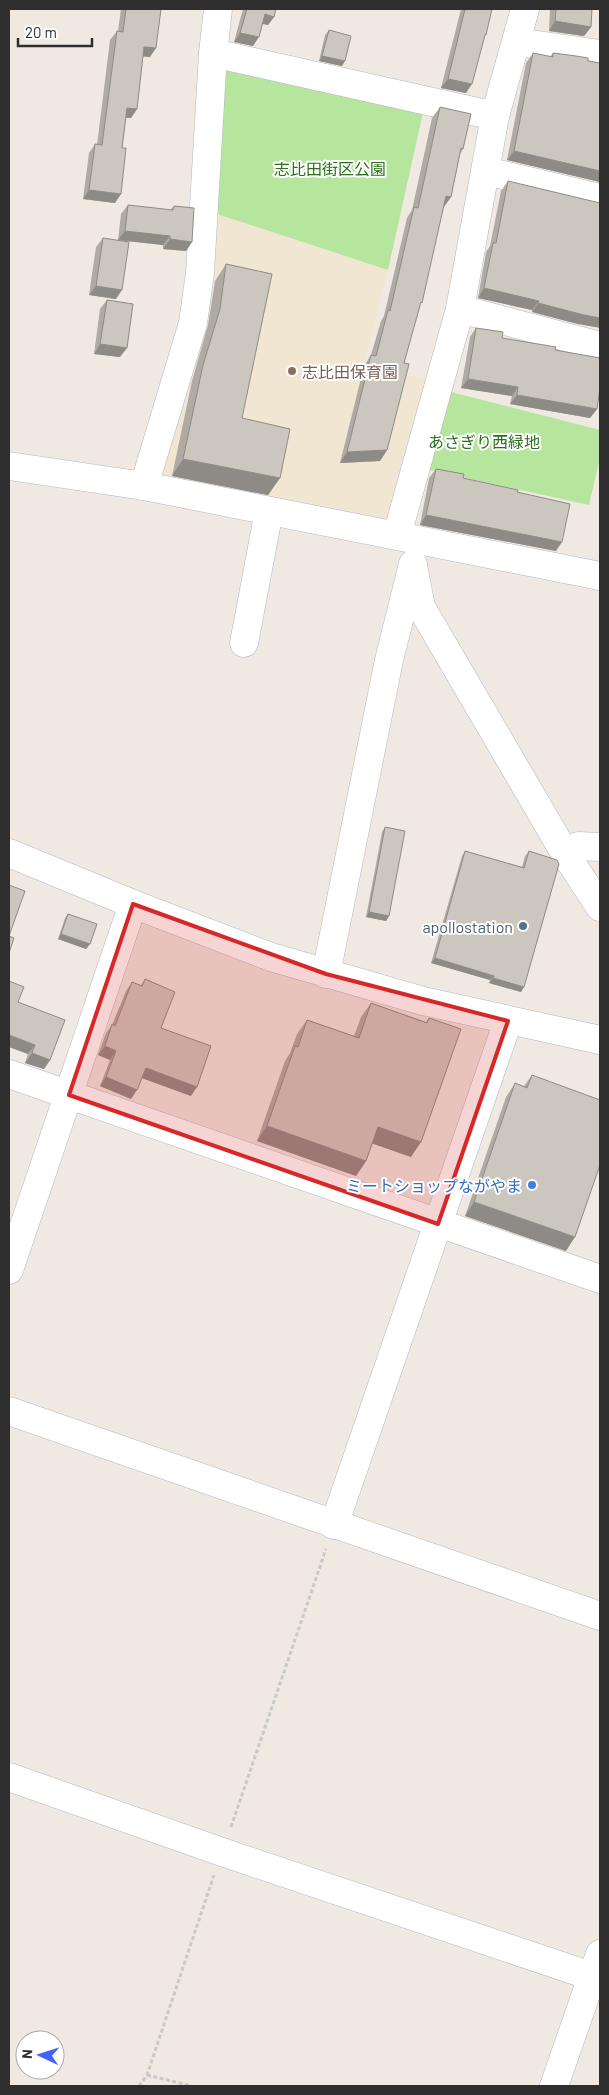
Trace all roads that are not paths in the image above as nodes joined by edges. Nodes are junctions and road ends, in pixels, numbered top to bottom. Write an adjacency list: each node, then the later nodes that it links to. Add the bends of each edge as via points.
1 (218, 9): 4 (street)
2 (526, 9): 3 (street)
3 (517, 42): 5 (street); 6 (street)
4 (212, 54): 6 (street); 12 (street, via 200,273 193,323)
5 (600, 54)
6 (495, 116): 7 (street)
7 (486, 171): 8 (street); 9 (street)
8 (600, 198)
9 (460, 309): 10 (street); 14 (street)
10 (600, 346)
11 (9, 466): 12 (street)
12 (144, 486): 13 (street)
13 (270, 511): 14 (street); 16 (street)
14 (409, 546): 15 (street); 19 (street, via 421,607); 22 (street)
15 (600, 576)
16 (244, 643)
17 (600, 847): 19 (street, via 578,846)
18 (9, 853): 20 (street)
19 (566, 855): 21 (street)
20 (133, 904): 22 (street, via 271,957); 26 (street)
21 (600, 906)
22 (326, 974): 23 (street)
23 (508, 1021): 24 (street); 27 (street)
24 (600, 1040)
25 (9, 1074): 26 (street)
26 (68, 1095): 27 (street); 28 (street)
27 (438, 1224): 29 (street); 31 (street)
28 (9, 1270)
29 (600, 1279)
30 (9, 1411): 31 (street)
31 (334, 1525): 32 (street)
32 (600, 1616)
33 (9, 1777): 34 (street, via 222,1852)
34 (598, 1970): 35 (street)
35 (554, 2086)

